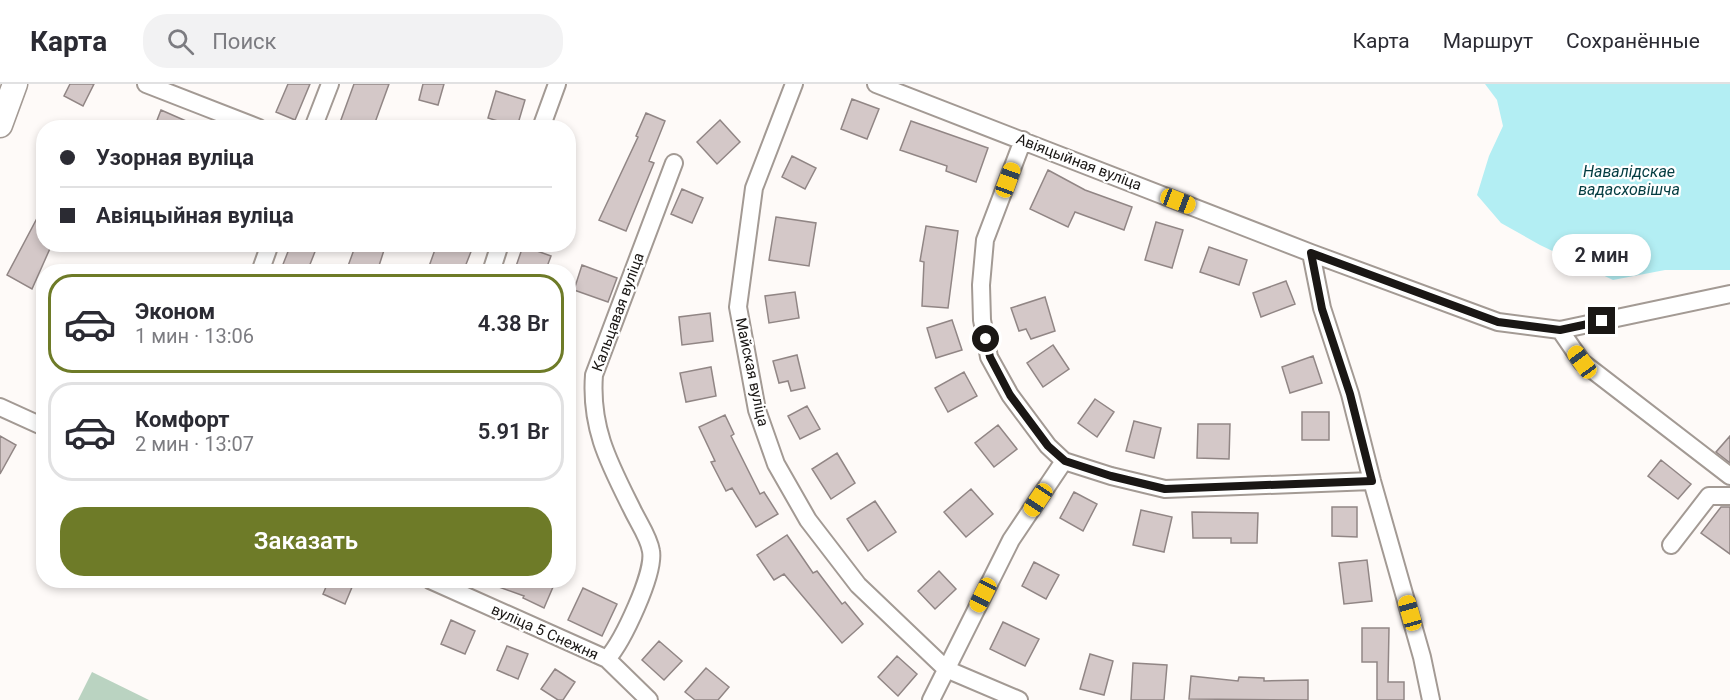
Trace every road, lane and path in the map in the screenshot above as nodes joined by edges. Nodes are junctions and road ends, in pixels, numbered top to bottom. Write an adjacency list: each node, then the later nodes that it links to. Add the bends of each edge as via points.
1 (15, 84): 10 (main road)
2 (146, 84): 7 (street)
3 (330, 84): 8 (street)
4 (557, 84): 9 (street)
5 (794, 84): 25 (street, Майская вуліца, via 754,188 741,271 738,307 757,410 776,464 808,519 858,585)
6 (876, 84): 11 (street, Авіяцыйная вуліца)
7 (238, 120)
8 (316, 120)
9 (544, 120)
10 (0, 125)
11 (1023, 140): 13 (street, Авіяцыйная вуліца); 18 (street, via 985,240 982,320 990,357 1010,395 1048,446)
12 (674, 163): 24 (street, Кальцавая вуліца, via 594,375 596,429 651,549 652,567 619,646)
13 (1311, 253): 15 (street, Авіяцыйная вуліца, via 1498,322); 20 (street, via 1322,309 1350,394)
14 (1730, 294): 15 (street, Авіяцыйная вуліца)
15 (1560, 330): 19 (street, via 1582,362)
16 (0, 407): 17 (street)
17 (36, 423)
18 (1065, 461): 20 (street, via 1165,489); 25 (street, via 1011,540)
19 (1730, 476)
20 (1372, 481): 29 (street)
21 (1730, 496): 22 (street, via 1709,496)
22 (1671, 545)
23 (448, 588): 24 (street, вуліца 5 Снежня)
24 (608, 659): 26 (street, вуліца 5 Снежня)
25 (946, 669): 27 (street); 28 (street, Майская вуліца)
26 (649, 700)
27 (931, 700)
28 (1019, 700)
29 (1431, 700)

